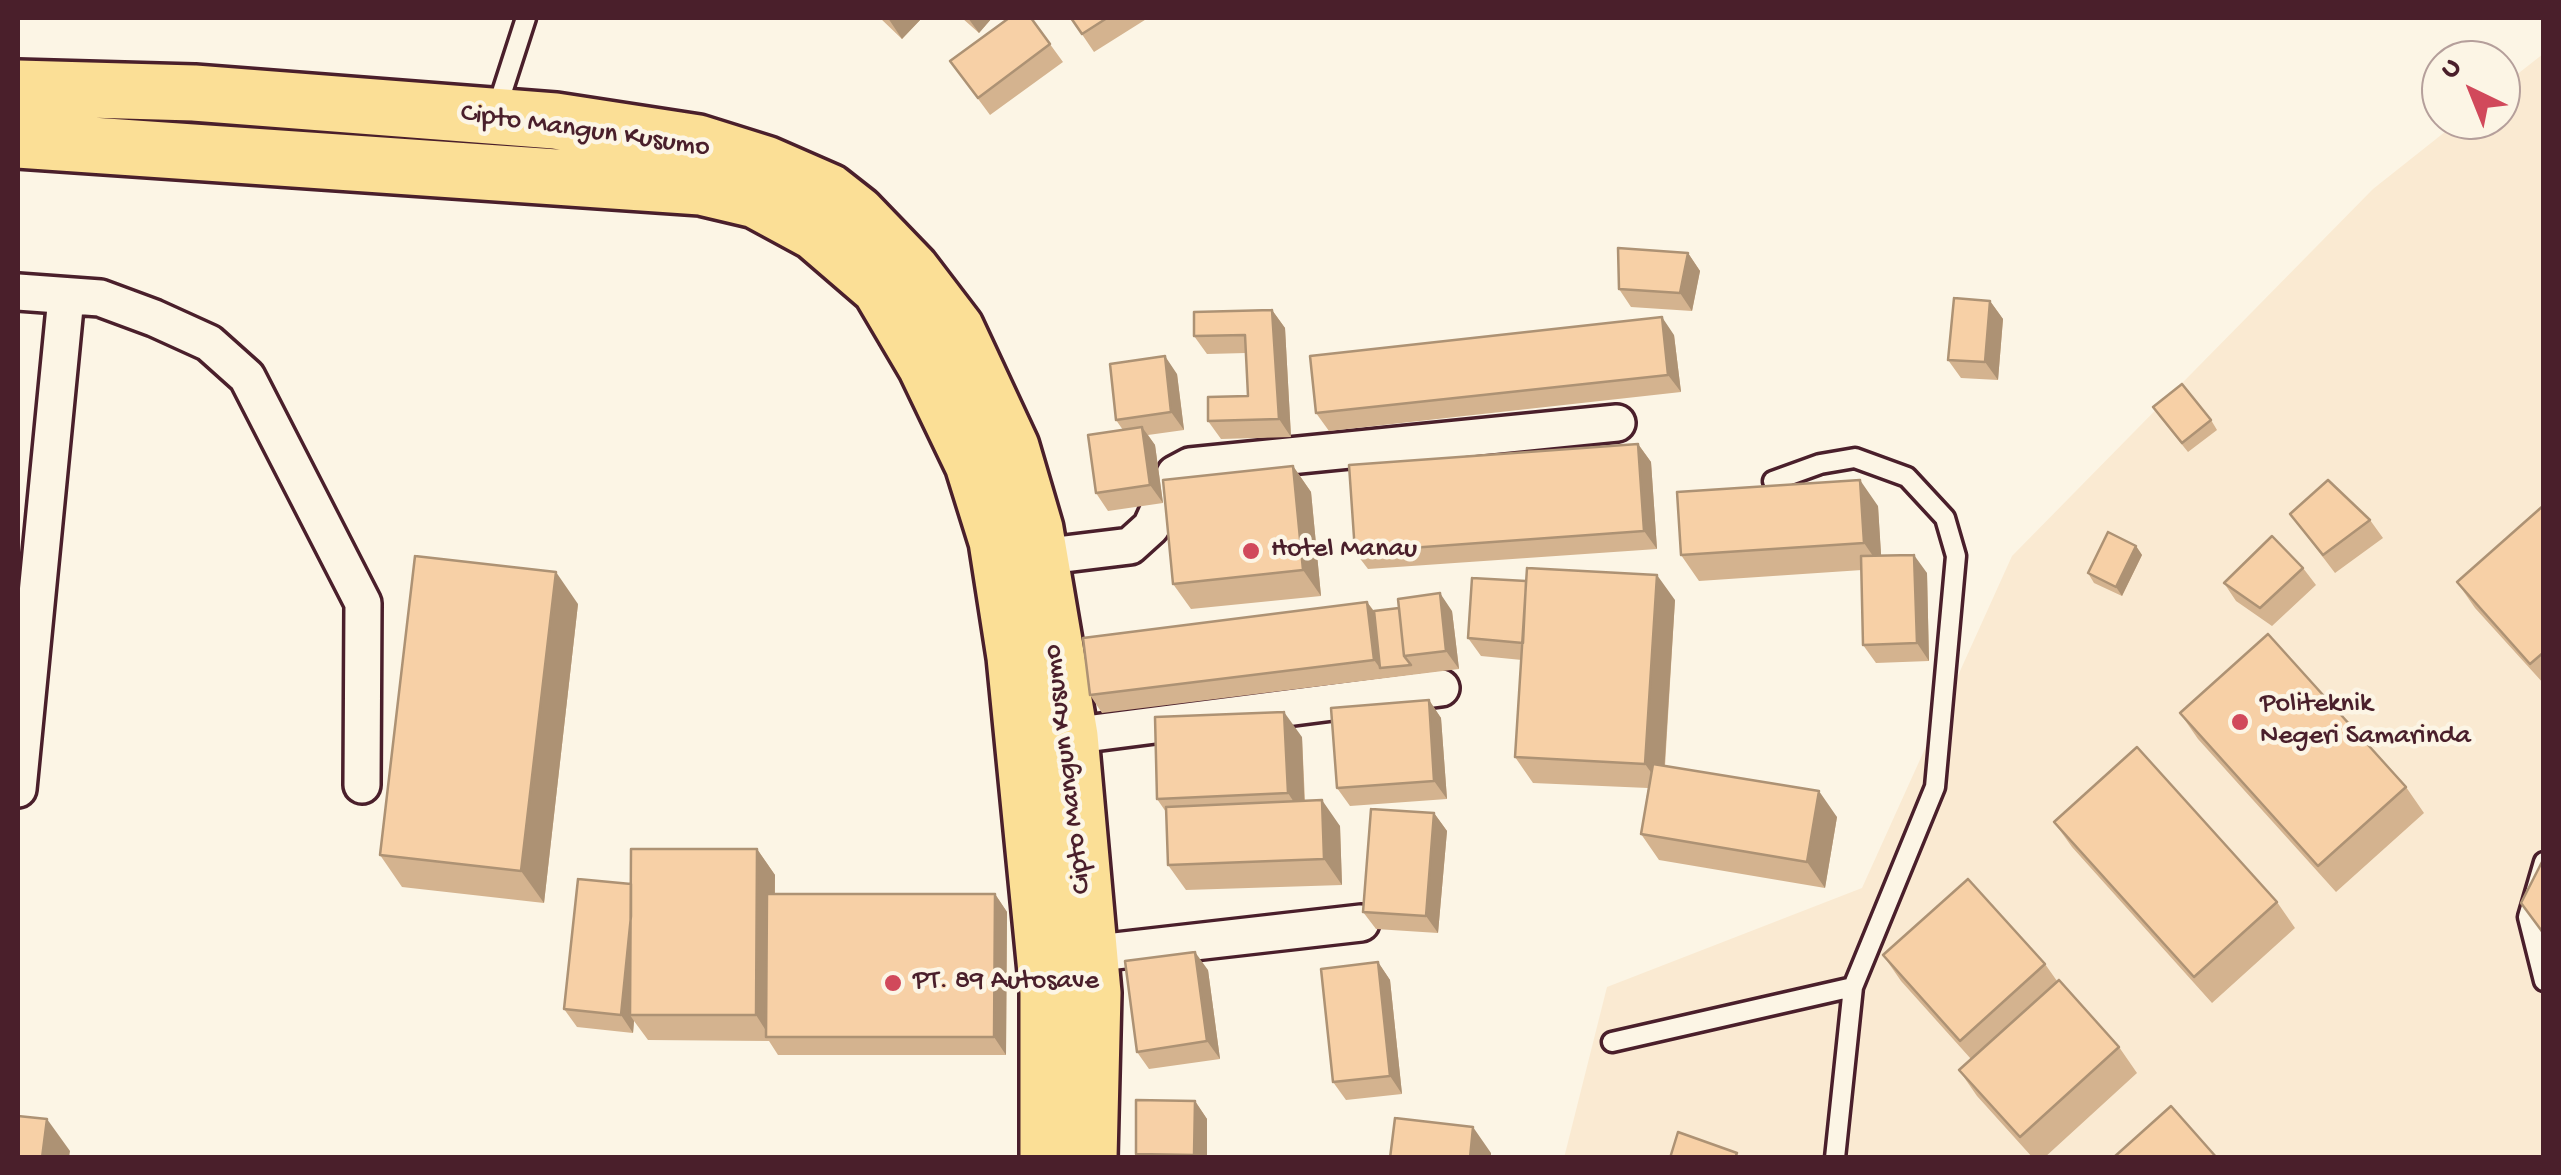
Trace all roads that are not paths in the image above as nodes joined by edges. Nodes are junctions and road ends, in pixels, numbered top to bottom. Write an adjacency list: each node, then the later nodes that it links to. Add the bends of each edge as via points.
1 (526, 18): 3 (lane)
2 (18, 88): 3 (highway, Cipto Mangun Kusumo, via 194,93)
3 (494, 116): 9 (highway, Cipto Mangun Kusumo, via 698,143 813,185 857,214 956,330 1011,446)
4 (18, 140): 20 (highway, Cipto Mangun Kusumo, via 700,187 756,200 815,232 880,288 972,464 997,541 1048,992)
5 (18, 292): 6 (street)
6 (66, 297): 12 (street, via 100,298 154,318 209,343 246,376 364,602); 13 (street)
7 (1616, 424): 9 (street, via 1190,466 1174,474 1152,527 1130,546)
8 (1773, 481): 18 (lane, via 1855,458 1907,477 1945,518 1956,556 1935,786)
9 (1040, 557): 11 (highway, Cipto Mangun Kusumo)
10 (1441, 688): 11 (street)
11 (1070, 736): 16 (highway, Cipto Mangun Kusumo)
12 (362, 785)
13 (18, 789)
14 (2544, 862): 17 (lane, via 2528,917)
15 (1361, 923): 16 (street)
16 (1089, 954): 21 (highway, Cipto Mangun Kusumo)
17 (2544, 981)
18 (1854, 987): 19 (lane); 22 (lane)
19 (1612, 1042)
20 (1048, 1158)
21 (1089, 1158)
22 (1836, 1158)

